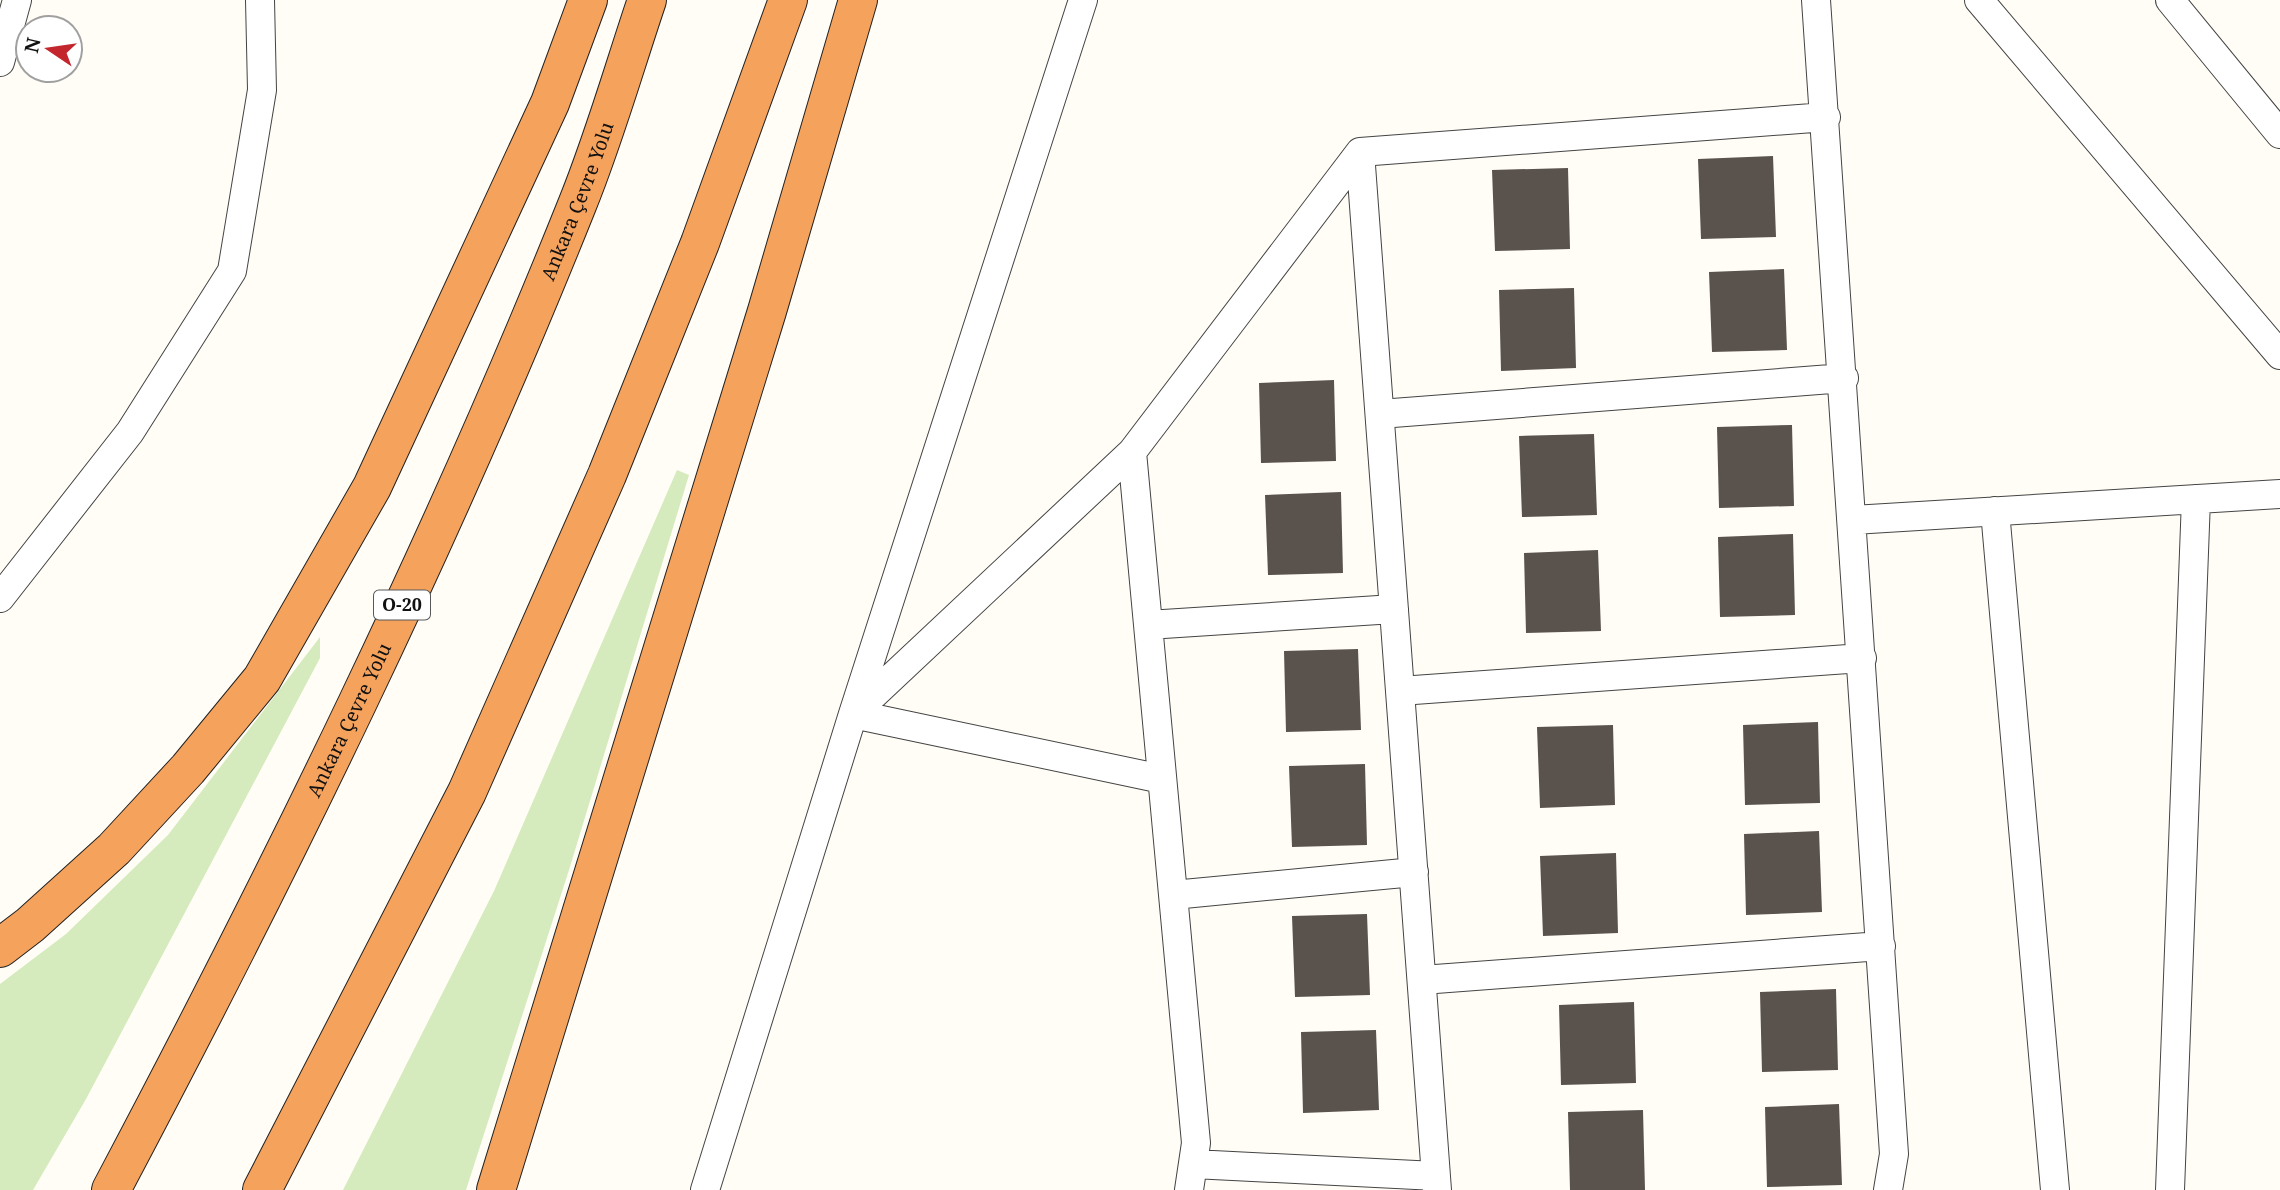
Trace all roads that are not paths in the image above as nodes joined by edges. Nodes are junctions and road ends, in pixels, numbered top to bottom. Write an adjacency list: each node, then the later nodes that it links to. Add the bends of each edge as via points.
1 (17, 0): 11 (street)
2 (260, 0): 23 (street, via 262,90 232,271 130,432)
3 (588, 0): 33 (highway, via 550,103 372,487 262,679 114,849)
4 (647, 0): 37 (highway, Ankara Çevre Yolu / O-20, via 579,202 481,432 341,738)
5 (788, 0): 38 (highway, via 700,243 579,539 467,792)
6 (858, 0): 39 (highway)
7 (1083, 0): 28 (street)
8 (1816, 0): 12 (street)
9 (1979, 0): 15 (street)
10 (2170, 0): 13 (street)
11 (0, 62)
12 (1826, 117): 14 (street); 16 (street)
13 (2280, 134)
14 (1360, 152): 17 (street); 18 (street)
15 (2280, 355)
16 (1844, 378): 17 (street); 22 (street)
17 (1380, 414): 24 (street)
18 (1132, 452): 25 (street); 28 (street)
19 (2280, 494): 20 (street)
20 (2196, 499): 21 (street); 43 (street)
21 (1995, 511): 22 (street); 42 (street)
22 (1853, 520): 26 (street)
23 (0, 598)
24 (1394, 609): 25 (street); 27 (street)
25 (1148, 625): 29 (street)
26 (1862, 659): 27 (street); 32 (street)
27 (1400, 691): 30 (street)
28 (853, 714): 29 (street); 40 (street)
29 (1162, 779): 31 (street)
30 (1414, 873): 31 (street); 34 (street)
31 (1173, 895): 35 (street, via 1196,1143)
32 (1881, 946): 34 (street); 41 (street, via 1894,1154)
33 (0, 948)
34 (1422, 981): 36 (street)
35 (1191, 1177): 36 (street)
36 (1437, 1183)
37 (111, 1190)
38 (262, 1190)
39 (496, 1190)
40 (705, 1190)
41 (1888, 1190)
42 (2054, 1190)
43 (2170, 1190)

